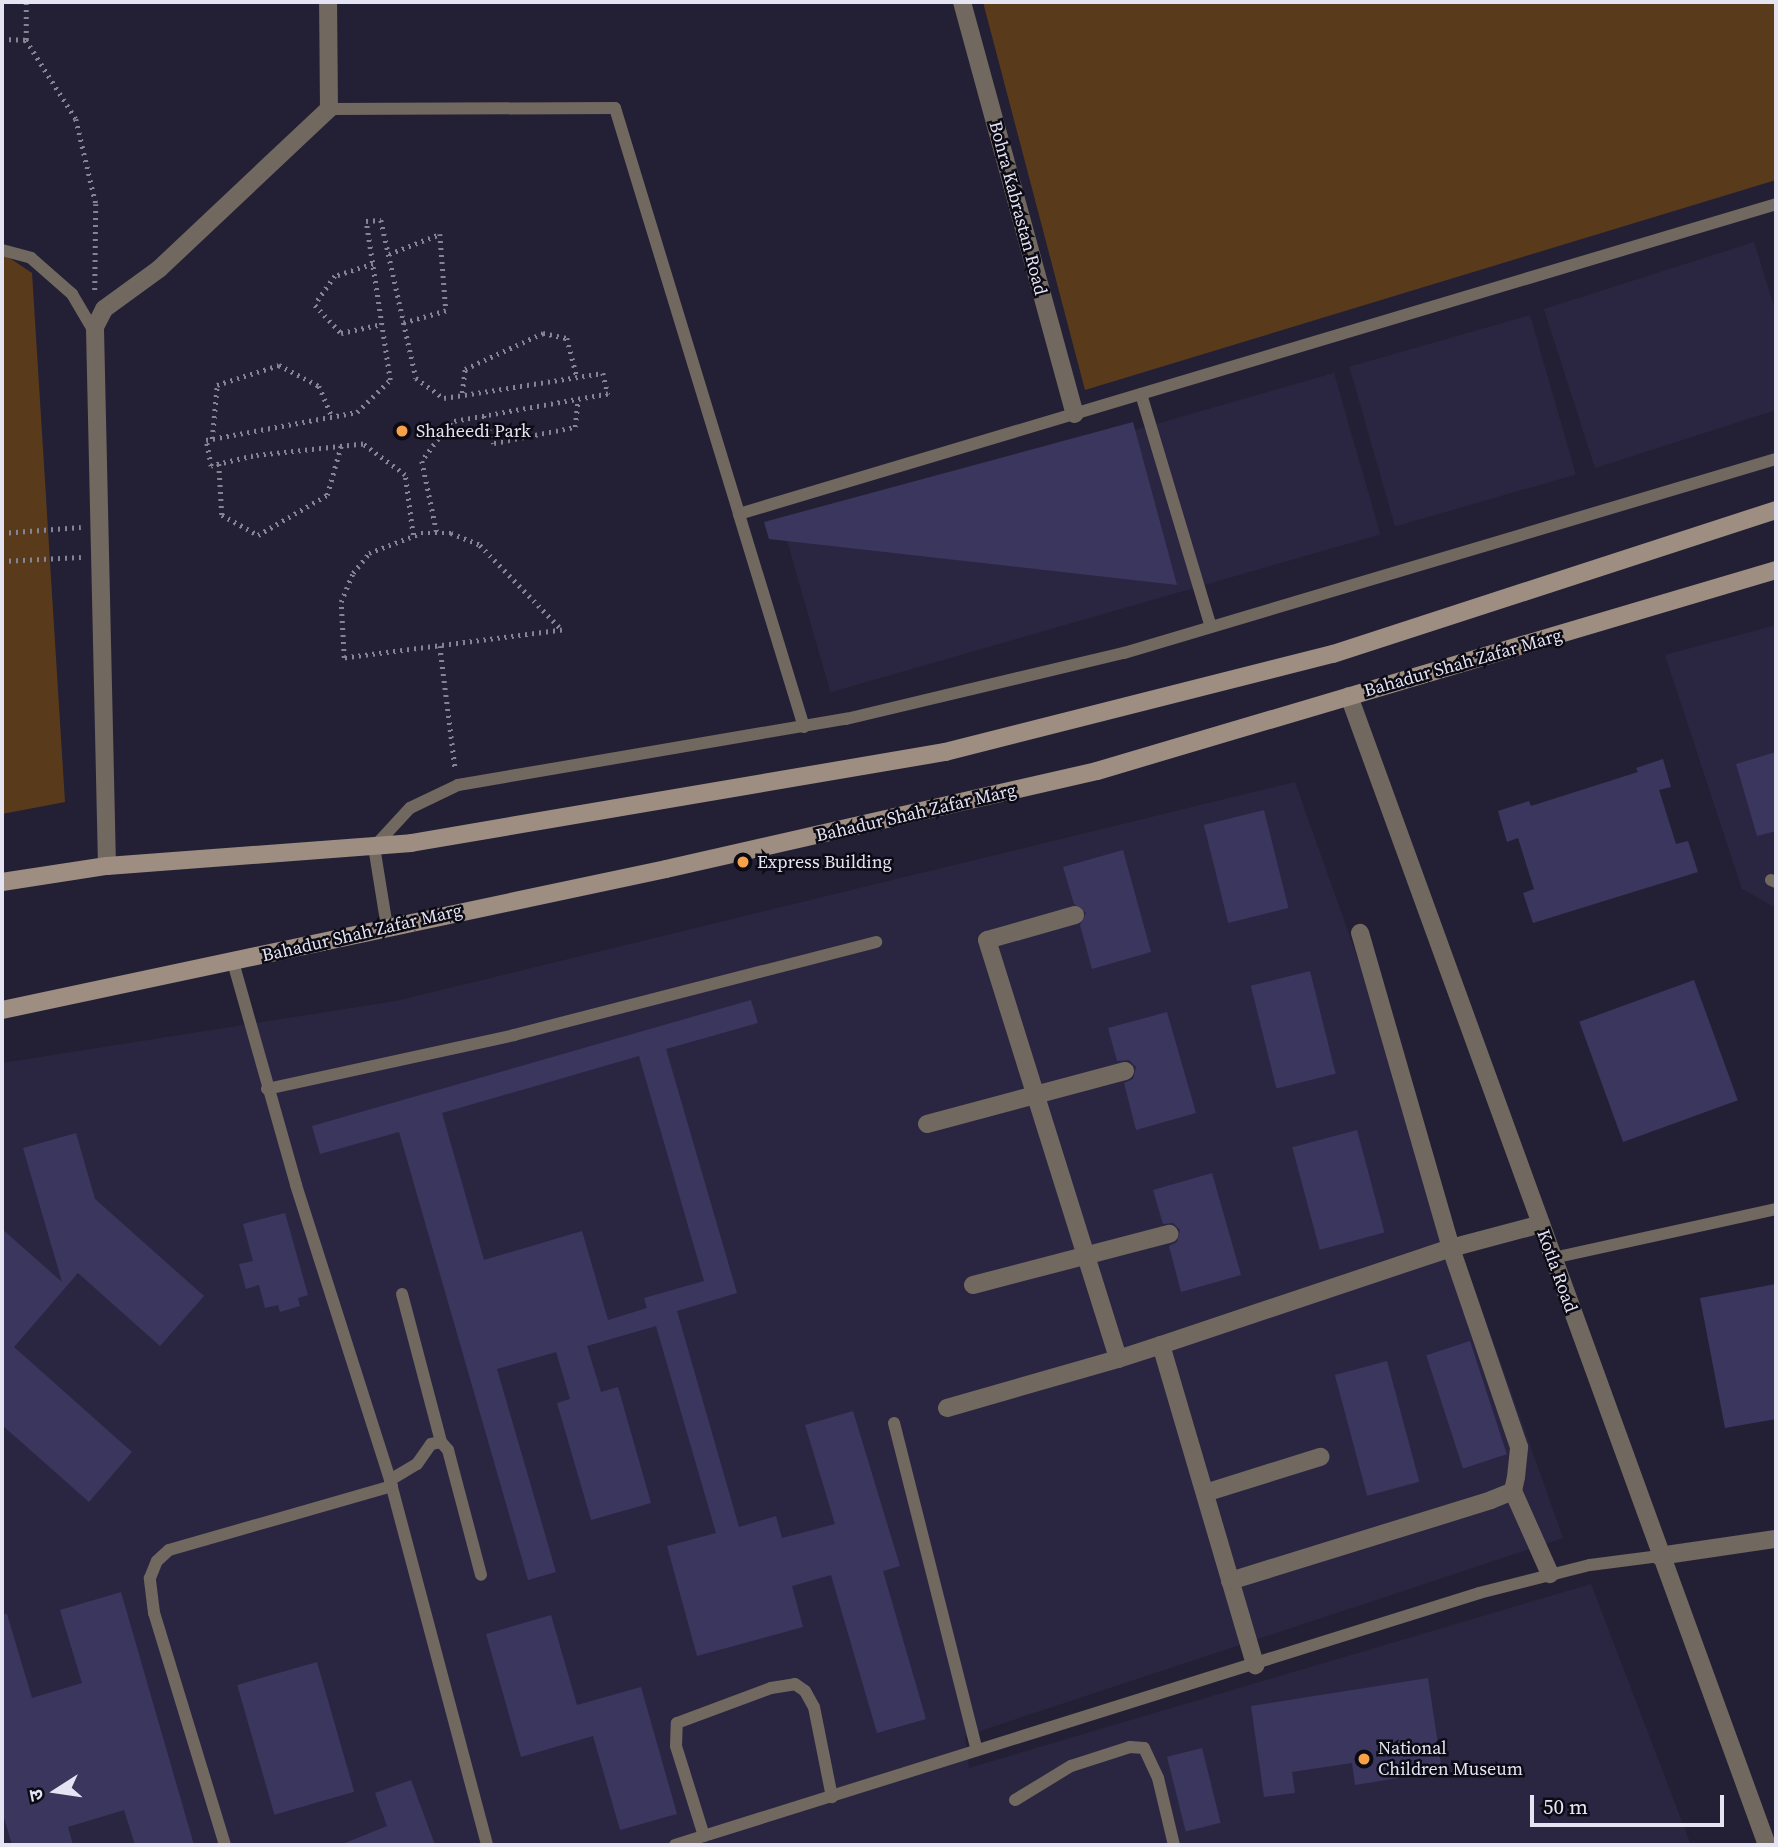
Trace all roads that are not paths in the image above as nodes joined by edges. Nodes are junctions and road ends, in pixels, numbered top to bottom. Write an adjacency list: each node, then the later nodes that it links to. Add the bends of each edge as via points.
1 (328, 2): 3 (street)
2 (962, 2): 8 (street, Bohra Kabrastan Road)
3 (329, 109): 6 (street, via 159,269 104,309); 11 (lane, via 615,108)
4 (1776, 204): 7 (lane)
5 (2, 250): 6 (lane, via 30,258 72,294)
6 (95, 333): 17 (street)
7 (1141, 394): 8 (lane); 13 (lane)
8 (1074, 414): 11 (lane)
9 (1776, 458): 13 (lane)
10 (1776, 510): 16 (main road, via 1333,654 945,752)
11 (739, 514): 15 (lane)
12 (1776, 570): 14 (main road, Bahadur Shah Zafar Marg)
13 (1211, 627): 15 (lane, via 1124,653)
14 (1349, 696): 20 (main road, Bahadur Shah Zafar Marg, via 1097,771 692,864); 30 (street, Kotla Road)
15 (804, 727): 16 (lane, via 458,785 410,808)
16 (374, 847): 17 (main road); 20 (lane)
17 (107, 866): 18 (main road)
18 (2, 882)
19 (1075, 915): 27 (street, via 987,940)
20 (387, 927): 23 (main road, Bahadur Shah Zafar Marg)
21 (1360, 933): 32 (street)
22 (876, 942): 26 (lane, via 514,1035)
23 (233, 962): 24 (main road, Bahadur Shah Zafar Marg); 26 (lane)
24 (2, 1010)
25 (1125, 1071): 27 (street)
26 (267, 1089): 43 (lane)
27 (1034, 1096): 28 (street); 33 (street)
28 (927, 1124)
29 (1776, 1209): 34 (lane)
30 (1541, 1224): 32 (street); 34 (street, Kotla Road)
31 (1169, 1234): 33 (street)
32 (1451, 1248): 37 (street); 44 (street, via 1519,1447)
33 (1086, 1256): 35 (street); 38 (street)
34 (1553, 1258): 47 (street, Kotla Road)
35 (973, 1285)
36 (402, 1294): 41 (lane)
37 (1161, 1345): 38 (street); 45 (street)
38 (1118, 1359): 39 (street)
39 (947, 1408)
40 (894, 1423): 52 (lane)
41 (441, 1442): 43 (lane, via 431,1444 417,1464); 49 (lane, via 448,1450)
42 (1320, 1457): 45 (street)
43 (391, 1483): 56 (lane, via 169,1550 157,1561 150,1578 154,1613); 57 (lane)
44 (1513, 1491): 48 (street); 50 (street)
45 (1205, 1493): 50 (street)
46 (1776, 1539): 47 (street)
47 (1659, 1556): 48 (lane); 60 (street, Kotla Road)
48 (1550, 1574): 51 (lane)
49 (481, 1575)
50 (1230, 1581): 51 (street)
51 (1255, 1665): 52 (lane)
52 (977, 1750): 53 (lane)
53 (832, 1797): 55 (lane); 55 (lane, via 814,1707 795,1684 771,1688 677,1723 676,1746)
54 (1015, 1800): 59 (lane, via 1071,1766 1130,1747 1144,1748 1158,1778)
55 (704, 1836): 58 (lane)
56 (225, 1845)
57 (487, 1845)
58 (675, 1845)
59 (1174, 1845)
60 (1767, 1845)

